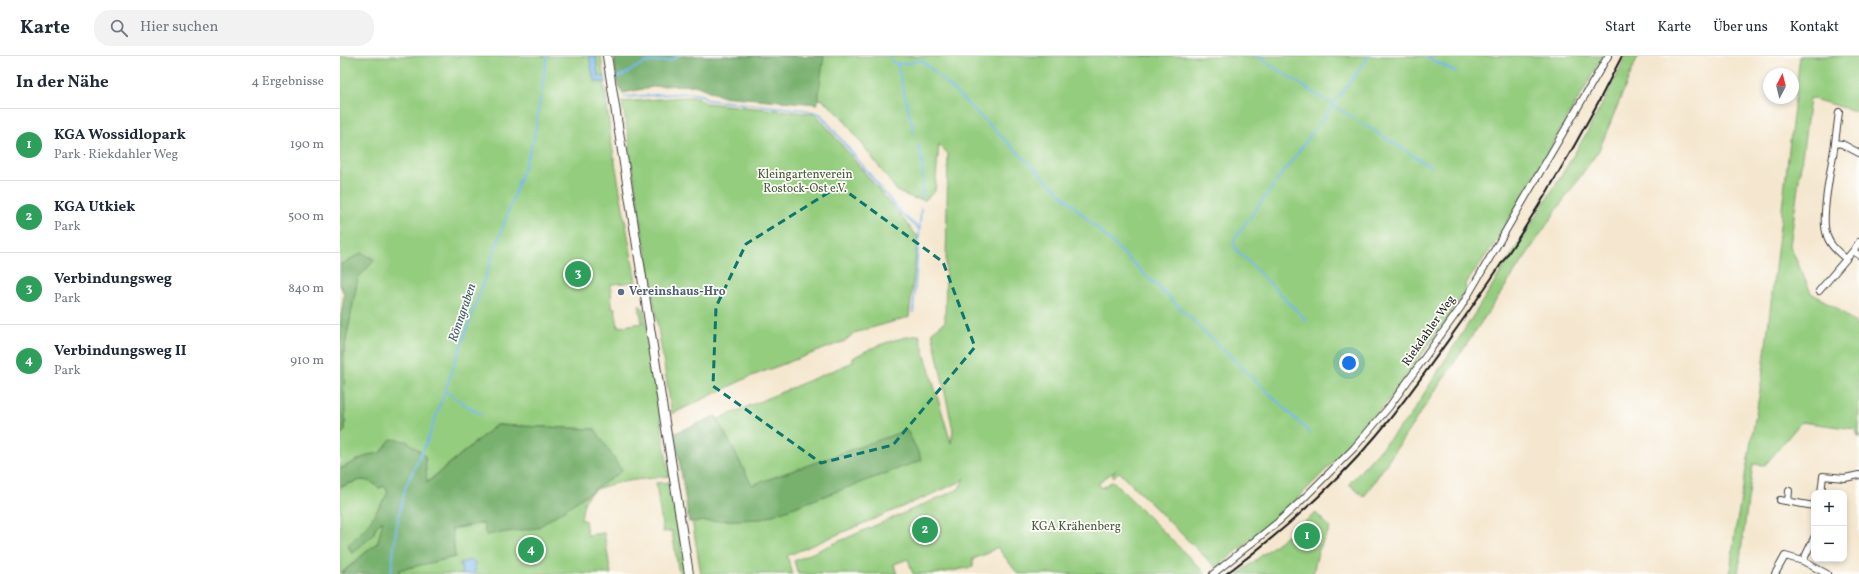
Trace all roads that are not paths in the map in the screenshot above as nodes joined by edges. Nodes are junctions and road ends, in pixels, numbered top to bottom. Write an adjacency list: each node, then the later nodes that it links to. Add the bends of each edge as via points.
1 (607, 56): 19 (main road)
2 (1608, 56): 20 (street, Riekdahler Weg, via 1461,307 1389,407 1354,448 1300,502)
3 (1839, 112): 4 (street)
4 (1835, 142): 5 (street); 9 (street, via 1825,219 1826,233 1831,246)
5 (1859, 153)
6 (1859, 242): 7 (street)
7 (1853, 251): 8 (street); 9 (street)
8 (1859, 255)
9 (1846, 259): 10 (street)
10 (1819, 291)
11 (1859, 475): 12 (street, via 1852,478 1823,476)
12 (1821, 490)
13 (1789, 491): 15 (street)
14 (1780, 500): 15 (street)
15 (1788, 501): 16 (street)
16 (1811, 505)
17 (1811, 544): 18 (street)
18 (1803, 561): 21 (street, via 1785,556); 22 (street)
19 (689, 574)
20 (1213, 574)
21 (1775, 574)
22 (1827, 574)

